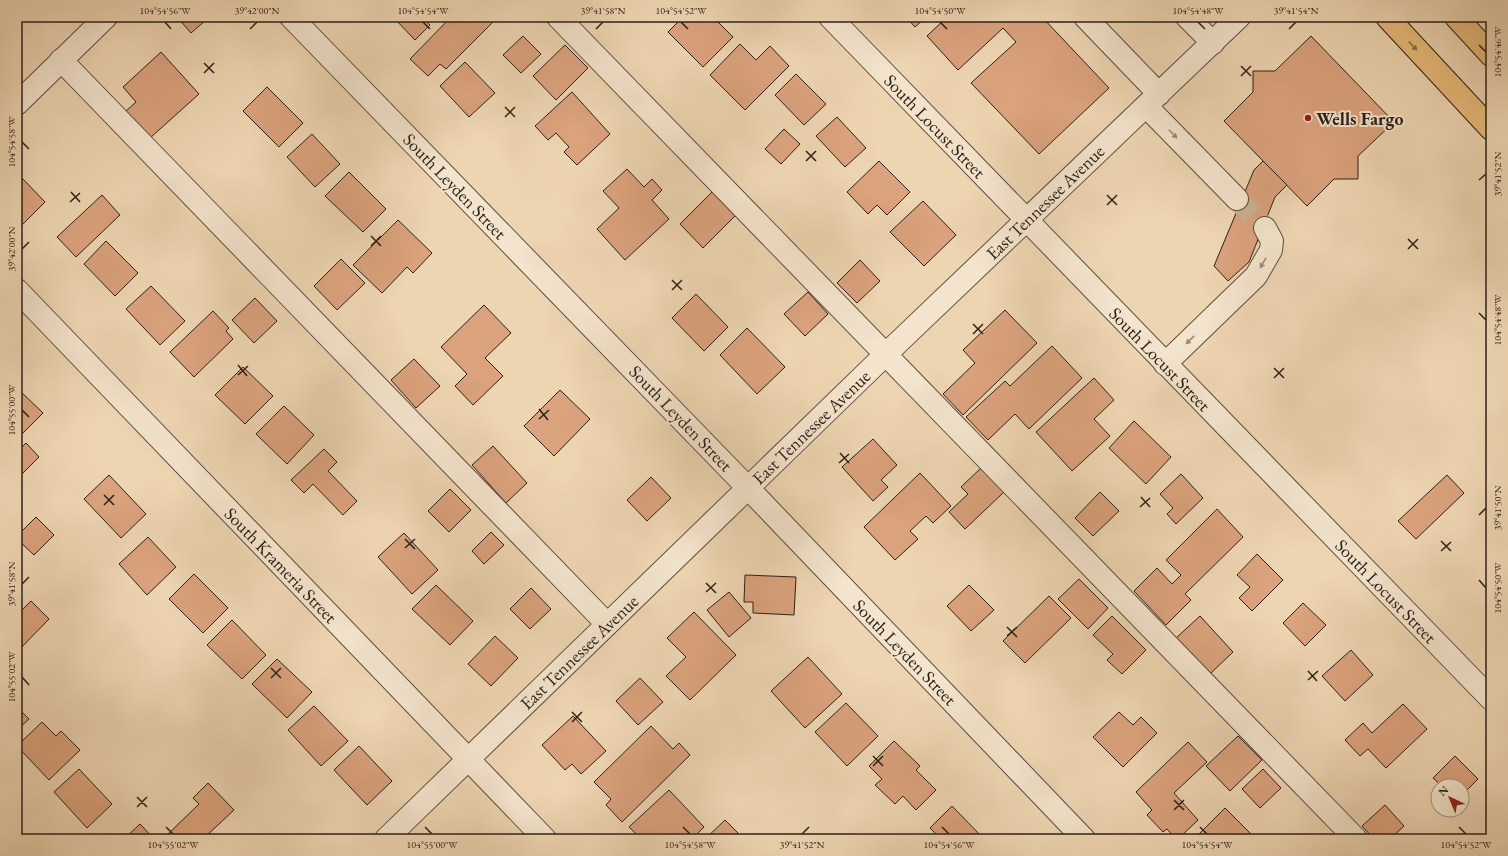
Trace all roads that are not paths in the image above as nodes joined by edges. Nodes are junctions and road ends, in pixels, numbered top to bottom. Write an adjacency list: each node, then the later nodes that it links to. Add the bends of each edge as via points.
1 (106, 17): 12 (street)
2 (291, 17): 22 (street, South Leyden Street)
3 (558, 17): 20 (street)
4 (830, 17): 17 (street, South Locust Street)
5 (1085, 17): 13 (street)
6 (1187, 17): 10 (street)
7 (1240, 17): 10 (street, East Tennessee Avenue)
8 (1387, 17): 15 (main road, one-way to 15)
9 (1456, 17): 11 (main road)
10 (1213, 43): 13 (street, East Tennessee Avenue)
11 (1491, 55)
12 (61, 60): 14 (street); 23 (street)
13 (1152, 100): 16 (street, one-way to 16); 17 (street, East Tennessee Avenue)
14 (17, 104)
15 (1491, 130)
16 (1237, 199)
17 (1026, 220): 20 (street, East Tennessee Avenue); 21 (street, South Locust Street)
18 (1265, 228): 21 (street, one-way to 21, via 1272,241 1271,250 1256,276)
19 (17, 290): 25 (street, South Krameria Street)
20 (885, 355): 22 (street, East Tennessee Avenue); 29 (street)
21 (1165, 364): 24 (street, South Locust Street)
22 (748, 488): 23 (street, East Tennessee Avenue); 28 (street, South Leyden Street)
23 (607, 624): 25 (street, East Tennessee Avenue)
24 (1491, 700)
25 (468, 760): 26 (street, East Tennessee Avenue); 27 (street, South Krameria Street)
26 (386, 839)
27 (545, 839)
28 (1084, 839)
29 (1356, 839)

